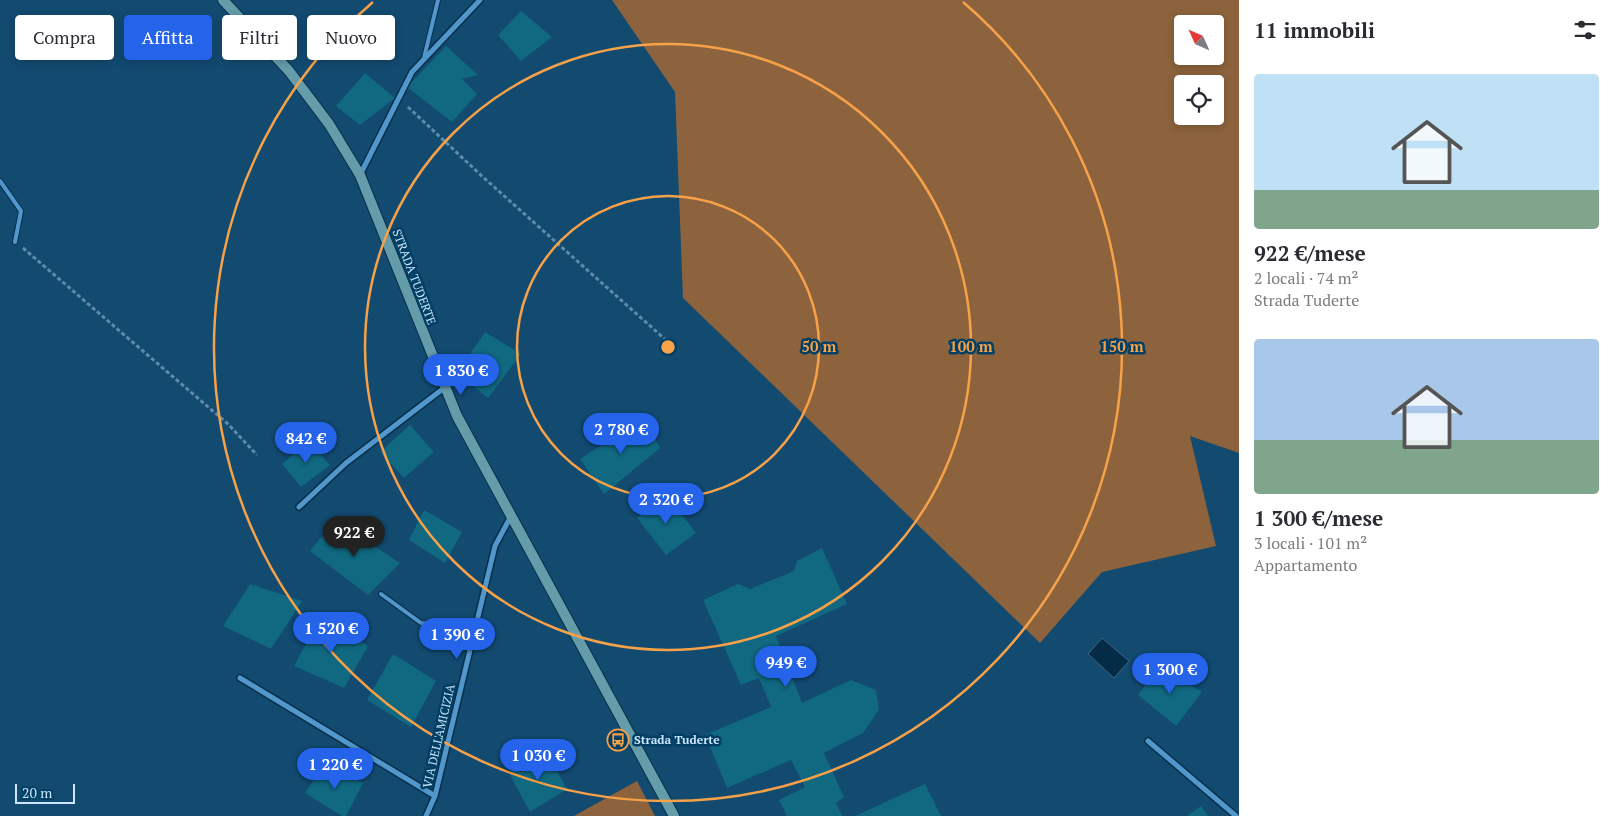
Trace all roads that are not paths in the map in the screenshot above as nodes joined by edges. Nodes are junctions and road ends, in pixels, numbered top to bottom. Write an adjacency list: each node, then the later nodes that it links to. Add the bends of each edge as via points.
1 (222, 0): 5 (main road, STRADA TUDERTE, via 289,70 329,124)
2 (438, 0): 4 (lane)
3 (480, 0): 4 (street)
4 (423, 61): 5 (street, via 412,72)
5 (360, 175): 8 (main road, STRADA TUDERTE)
6 (0, 181): 7 (lane, via 21,211)
7 (15, 242)
8 (444, 388): 9 (street, via 346,463); 10 (main road, STRADA TUDERTE)
9 (299, 507)
10 (511, 516): 12 (street, VIA DELL'AMICIZIA, via 495,546); 17 (main road, STRADA TUDERTE)
11 (382, 594): 12 (lane, via 421,623)
12 (476, 624): 15 (street, VIA DELL'AMICIZIA)
13 (240, 678): 15 (street)
14 (1148, 741): 18 (street)
15 (435, 796): 16 (street, VIA DELL'AMICIZIA)
16 (426, 816)
17 (674, 816)
18 (1236, 816)

